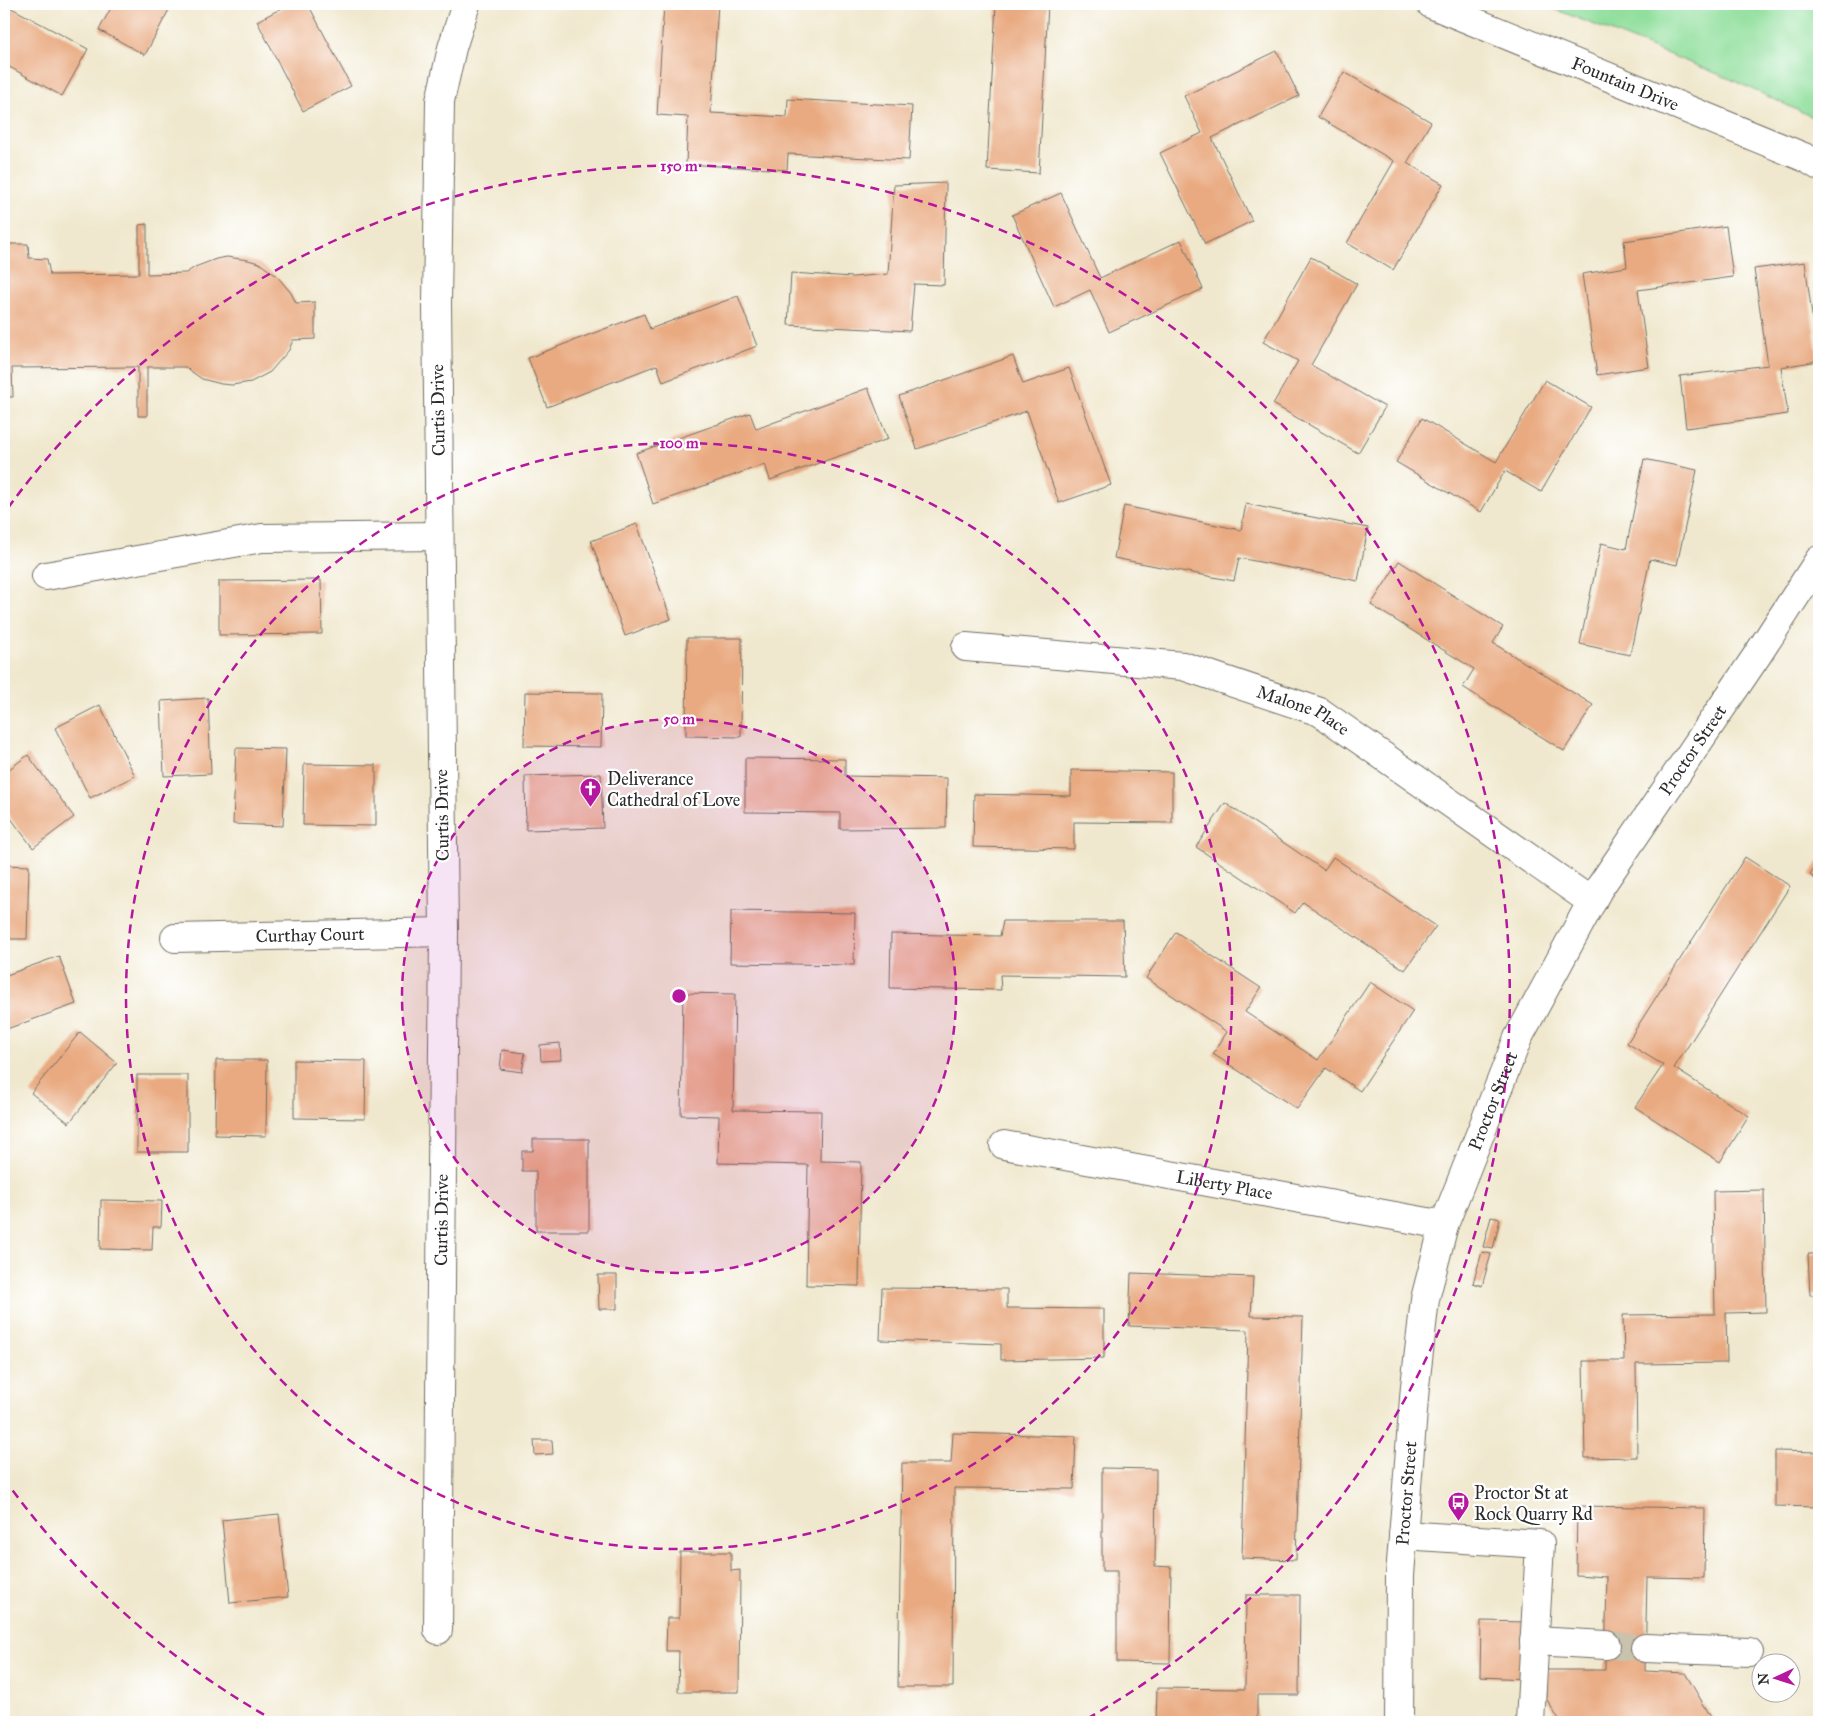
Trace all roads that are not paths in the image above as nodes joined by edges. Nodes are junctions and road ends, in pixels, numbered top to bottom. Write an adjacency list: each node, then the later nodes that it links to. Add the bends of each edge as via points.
1 (466, 4): 4 (street, Curtis Drive, via 440,101 437,304)
2 (1430, 4): 3 (street, Fountain Drive)
3 (1819, 166)
4 (440, 536): 6 (street, via 262,538); 9 (street, Curtis Drive)
5 (1819, 560): 8 (street, Proctor Street)
6 (46, 576)
7 (966, 647): 8 (street, Malone Place, via 1183,666 1320,712)
8 (1592, 902): 12 (street, Proctor Street, via 1518,1038)
9 (444, 932): 10 (street, Curthay Court); 14 (street, Curtis Drive)
10 (175, 938)
11 (1004, 1144): 12 (street, Liberty Place)
12 (1444, 1225): 13 (street, Proctor Street, via 1425,1299)
13 (1403, 1535): 15 (street, via 1540,1544); 19 (street, Proctor Street)
14 (438, 1630)
15 (1534, 1641): 16 (street); 20 (street)
16 (1606, 1645)
17 (1645, 1648): 18 (street)
18 (1749, 1652)
19 (1399, 1722)
20 (1530, 1722)

